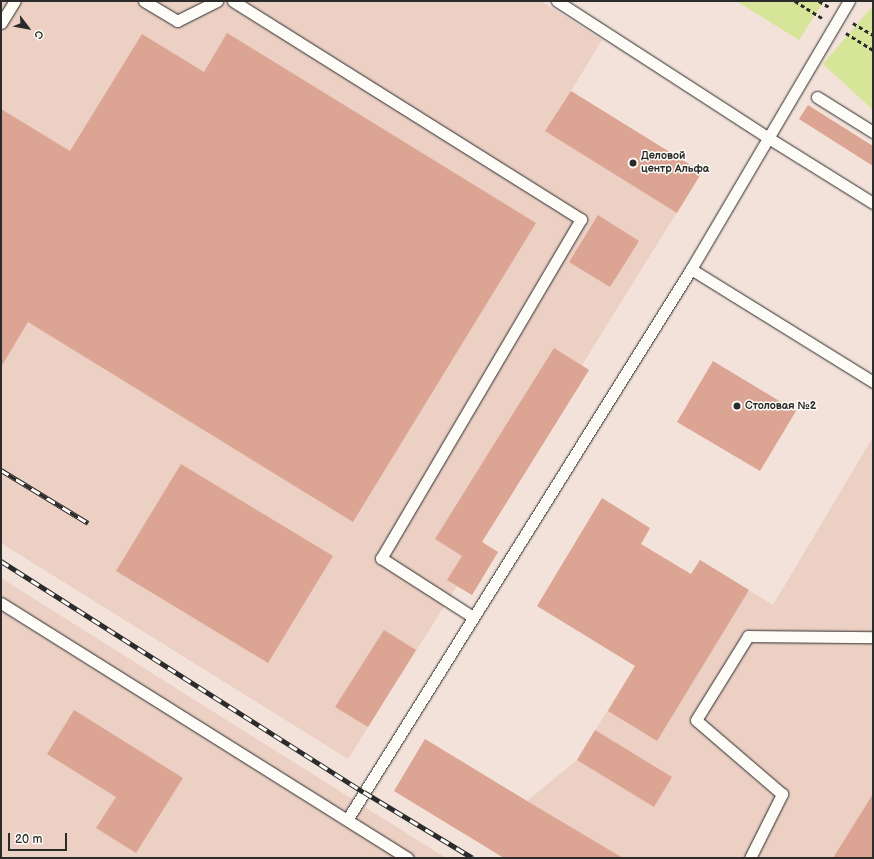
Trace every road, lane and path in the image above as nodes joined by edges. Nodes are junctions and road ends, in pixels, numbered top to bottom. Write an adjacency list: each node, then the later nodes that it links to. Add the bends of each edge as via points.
1 (15, 1): 7 (lane)
2 (144, 1): 3 (lane, via 177,20)
3 (217, 1)
4 (233, 1): 15 (lane, via 581,219 381,558)
5 (557, 1): 10 (lane)
6 (849, 1): 10 (lane)
7 (1, 23)
8 (816, 97): 9 (lane)
9 (873, 132)
10 (767, 137): 11 (lane); 12 (lane)
11 (873, 203)
12 (691, 269): 13 (lane); 15 (lane)
13 (873, 382)
14 (1, 603): 17 (lane)
15 (473, 617): 17 (lane)
16 (873, 637): 19 (lane, via 748,636 696,720 782,794)
17 (347, 820): 18 (lane)
18 (408, 858)
19 (750, 858)

